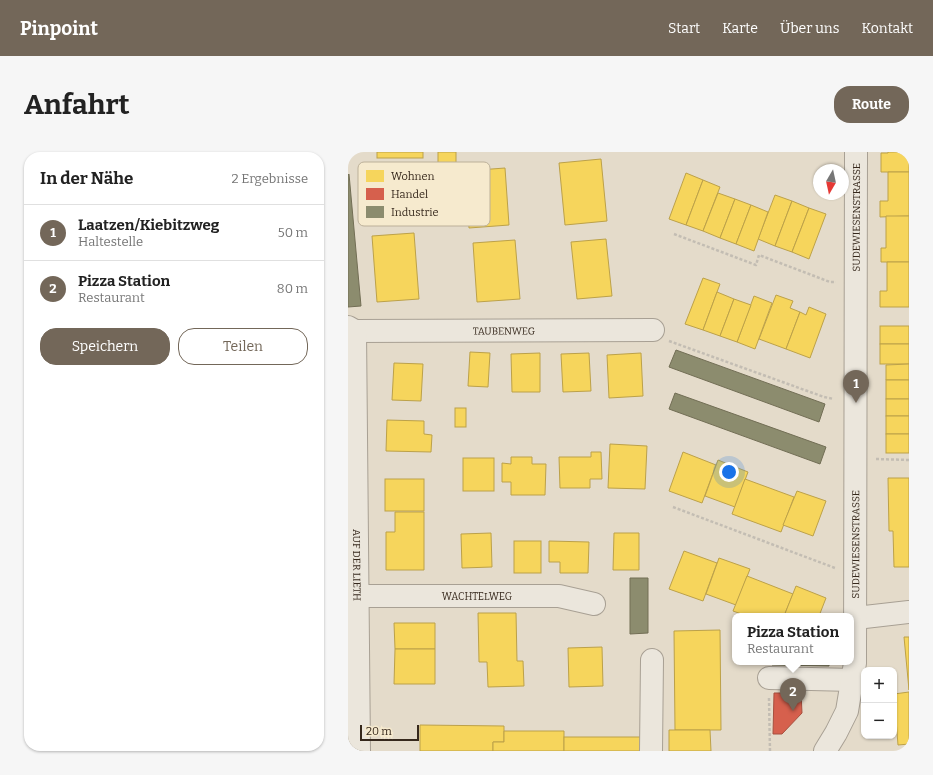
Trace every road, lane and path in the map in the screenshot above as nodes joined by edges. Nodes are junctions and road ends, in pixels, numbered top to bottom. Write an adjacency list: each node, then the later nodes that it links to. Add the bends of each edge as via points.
1 (856, 152): 3 (street, SUDEWIESENSTRASSE)
2 (674, 234): 3 (path, via 756,265 759,255 830,282)
3 (857, 283): 6 (street, SUDEWIESENSTRASSE)
4 (352, 329): 5 (street, TAUBENWEG); 11 (street, AUF DER LIETH)
5 (653, 330): 6 (path, via 668,340 824,397)
6 (856, 403): 7 (street, SUDEWIESENSTRASSE)
7 (856, 459): 8 (path); 10 (street, SUDEWIESENSTRASSE)
8 (909, 460)
9 (673, 508): 10 (path)
10 (856, 576): 14 (street, SUDEWIESENSTRASSE)
11 (358, 596): 12 (street, WACHTELWEG, via 559,596); 18 (street, AUF DER LIETH)
12 (594, 604)
13 (909, 612): 14 (street)
14 (856, 618): 17 (street, SUDEWIESENSTRASSE)
15 (652, 660): 19 (street)
16 (769, 678): 17 (street); 20 (path)
17 (853, 680): 21 (street, SUDEWIESENSTRASSE, via 847,711)
18 (359, 751)
19 (651, 751)
20 (770, 751)
21 (825, 751)

